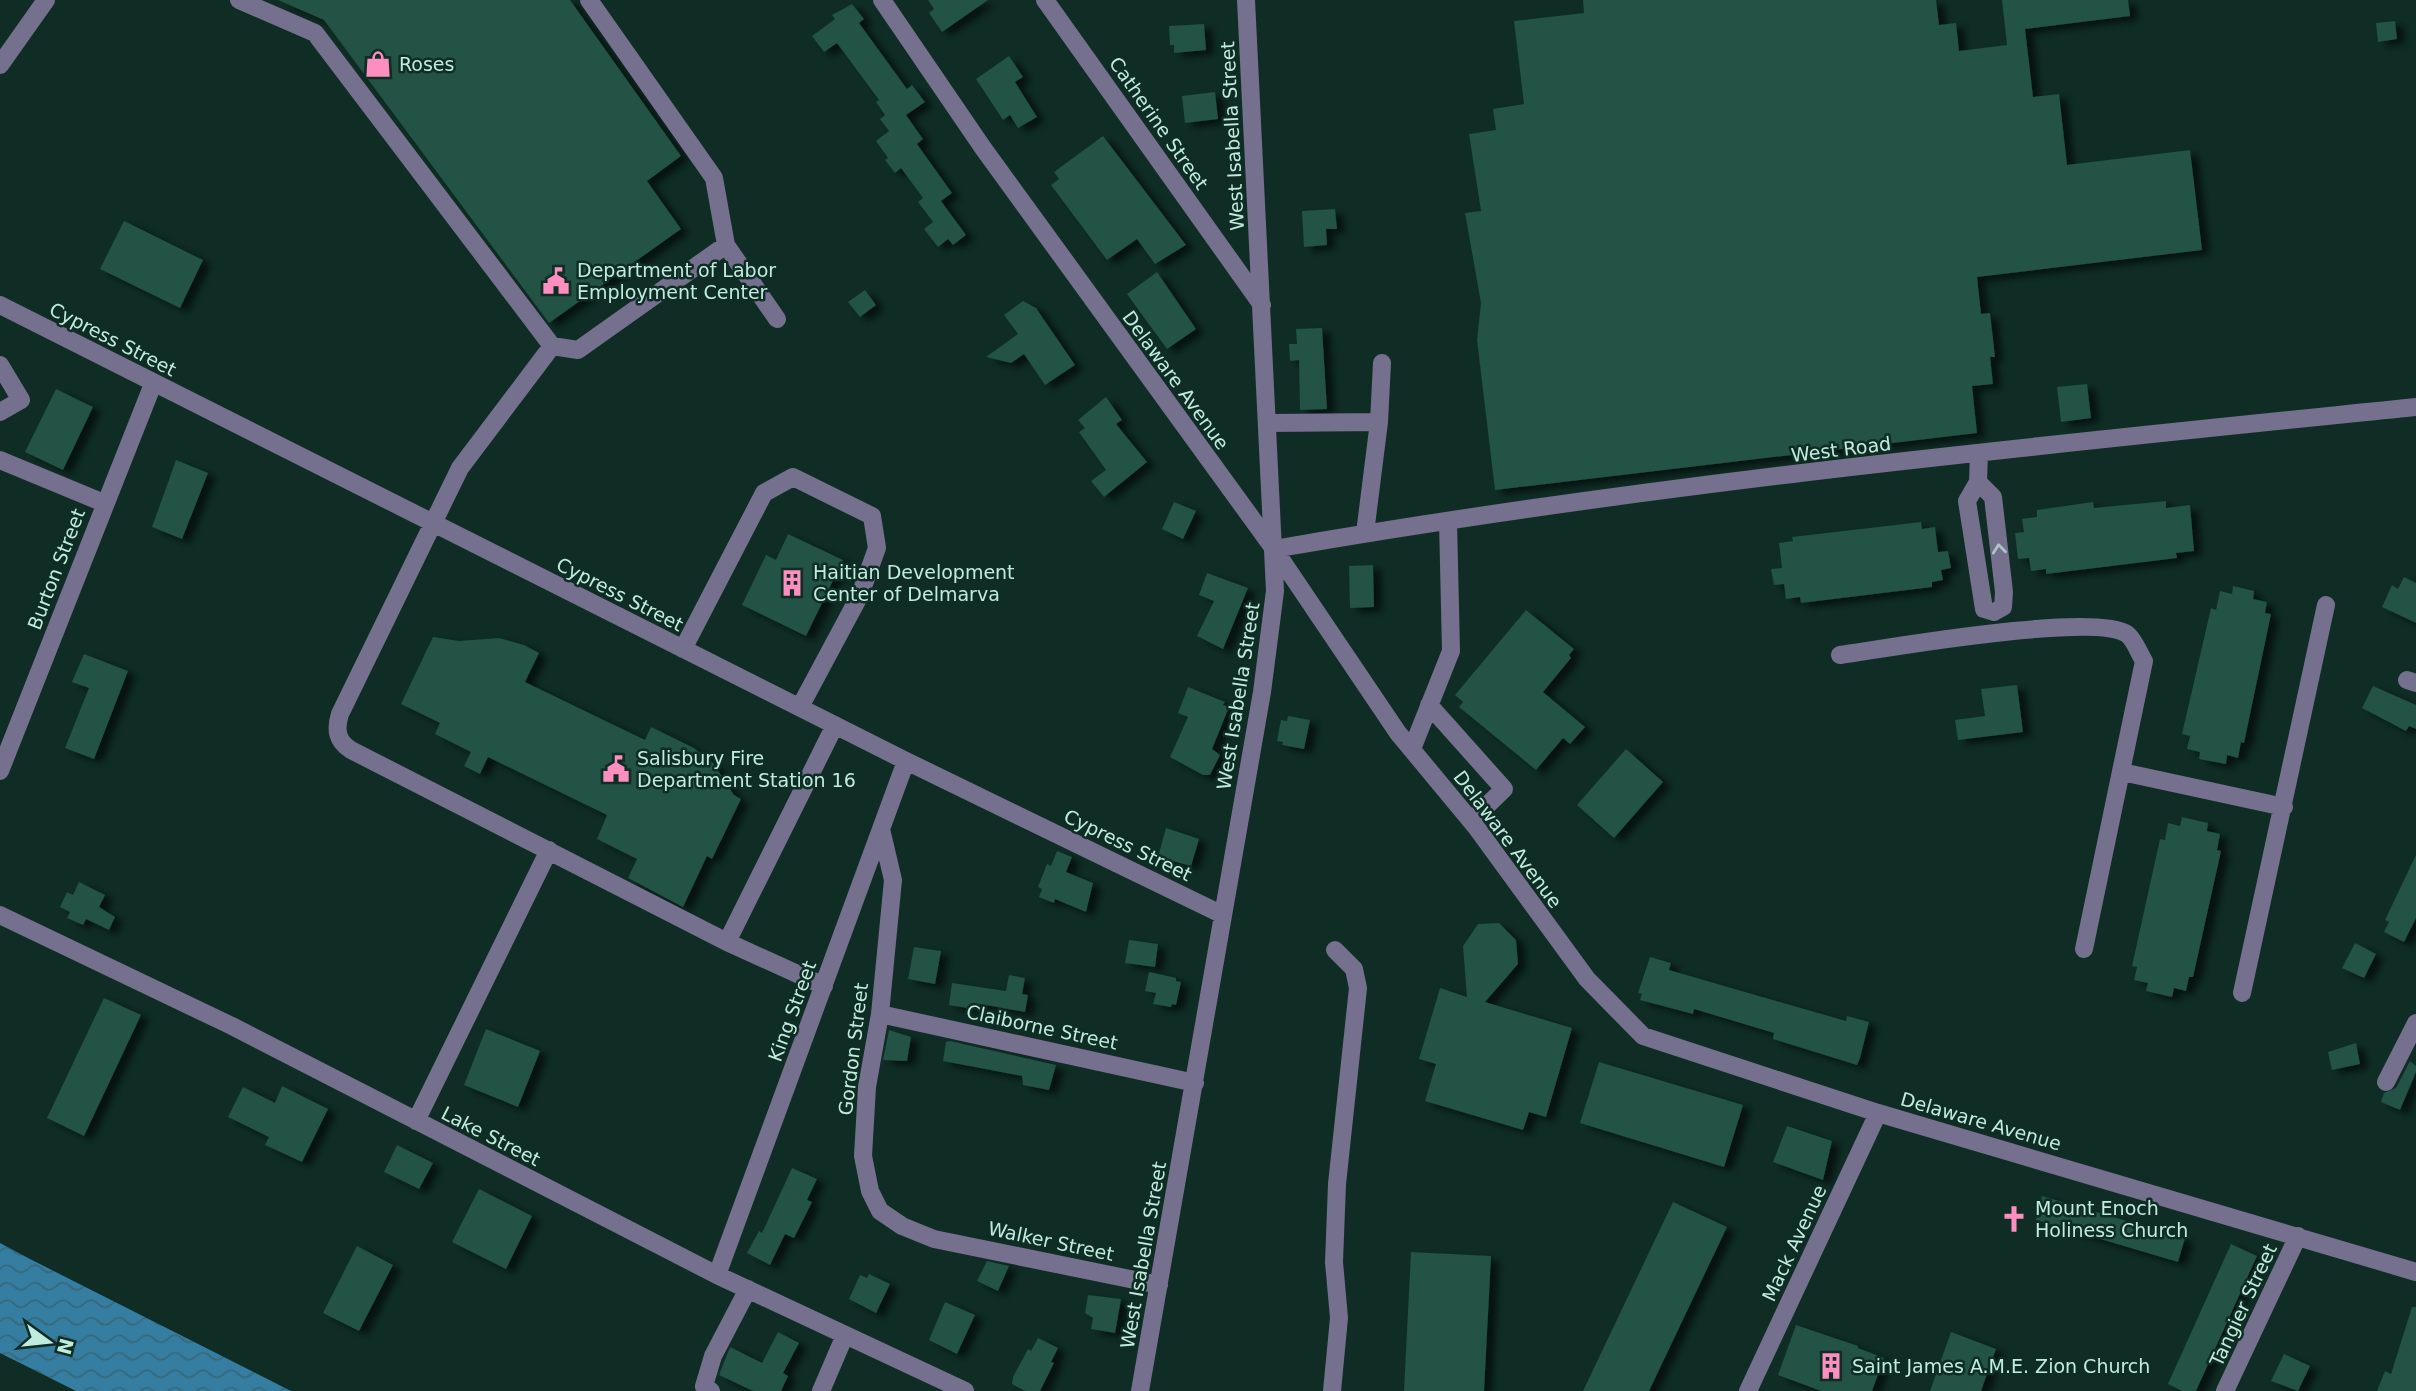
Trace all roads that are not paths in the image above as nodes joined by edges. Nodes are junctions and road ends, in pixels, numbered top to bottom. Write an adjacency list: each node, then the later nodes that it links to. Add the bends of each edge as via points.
1 (46, 0): 7 (street)
2 (239, 0): 12 (street, via 315,33)
3 (589, 0): 8 (street, via 714,178)
4 (882, 0): 27 (street, Delaware Avenue, via 990,158)
5 (1045, 0): 10 (street, Catherine Street)
6 (1246, 0): 10 (street, West Isabella Street)
7 (0, 65)
8 (726, 245): 11 (street); 12 (street, via 578,350)
9 (0, 305): 15 (street, Cypress Street)
10 (1262, 305): 19 (street, West Isabella Street)
11 (777, 319)
12 (552, 346): 25 (street, via 460,468)
13 (1382, 363): 18 (street)
14 (0, 365): 17 (street, via 21,400)
15 (153, 384): 23 (street, Burton Street); 25 (street, Cypress Street)
16 (2416, 407): 20 (street, West Road)
17 (0, 412)
18 (1379, 422): 19 (street); 26 (street)
19 (1268, 424): 27 (street, West Isabella Street)
20 (1979, 453): 22 (street); 24 (street, West Road)
21 (0, 460): 23 (street)
22 (1978, 482): 29 (street, via 1967,501 1979,594 1984,609); 29 (street, one-way to 22, via 2003,607 2004,592 1993,497)
23 (103, 503): 38 (street, Burton Street)
24 (1448, 521): 26 (street, West Road); 33 (street, via 1451,651)
25 (432, 523): 31 (street, Cypress Street); 43 (street, via 340,714 338,737 351,750)
26 (1365, 533): 27 (street, West Road)
27 (1274, 549): 36 (street, Delaware Avenue); 45 (street, West Isabella Street, via 1270,639)
28 (2326, 605): 40 (street)
29 (1994, 612): 30 (street)
30 (1997, 632): 32 (street); 39 (street, via 2108,626 2128,635 2144,661)
31 (683, 649): 34 (street, Cypress Street); 34 (street, via 764,493 793,477 872,516 877,548 860,595)
32 (1840, 655)
33 (1429, 705): 36 (street); 41 (street, via 1504,789)
34 (800, 708): 35 (street, Cypress Street)
35 (835, 725): 37 (street, Cypress Street); 46 (street)
36 (1412, 750): 41 (street, Delaware Avenue)
37 (906, 761): 42 (street, King Street); 45 (street, Cypress Street)
38 (0, 771)
39 (2122, 772): 40 (street); 47 (street)
40 (2284, 807): 50 (street)
41 (1471, 821): 55 (street, Delaware Avenue, via 1587,979 1643,1036)
42 (881, 829): 49 (street, King Street); 51 (street, Gordon Street, via 893,880)
43 (549, 850): 46 (street); 56 (street)
44 (0, 915): 56 (street, Lake Street)
45 (1223, 915): 53 (street, West Isabella Street)
46 (727, 942): 49 (street)
47 (2084, 949)
48 (1335, 950): 68 (street, via 1354,970 1358,988 1337,1184 1334,1262 1339,1318)
49 (824, 986): 60 (street, King Street)
50 (2242, 993)
51 (880, 1014): 53 (street, Claiborne Street); 58 (street, Gordon Street, via 867,1087 863,1156 870,1191 880,1211)
52 (2416, 1023): 54 (street)
53 (1195, 1083): 61 (street, West Isabella Street)
54 (2386, 1083)
55 (1878, 1113): 57 (street, Delaware Avenue); 69 (street, Mack Avenue)
56 (416, 1121): 60 (street, Lake Street)
57 (2298, 1236): 59 (street, Delaware Avenue); 70 (street, Tangier Street)
58 (934, 1238): 61 (street, Walker Street)
59 (2416, 1272)
60 (718, 1275): 62 (street, Lake Street)
61 (1159, 1285): 67 (street, West Isabella Street)
62 (748, 1289): 63 (street, Lake Street); 64 (street, via 713,1356 704,1386)
63 (845, 1335): 65 (street); 66 (street, Lake Street)
64 (711, 1391)
65 (821, 1391)
66 (965, 1391)
67 (1140, 1391)
68 (1332, 1391)
69 (1748, 1391)
70 (2225, 1391)

